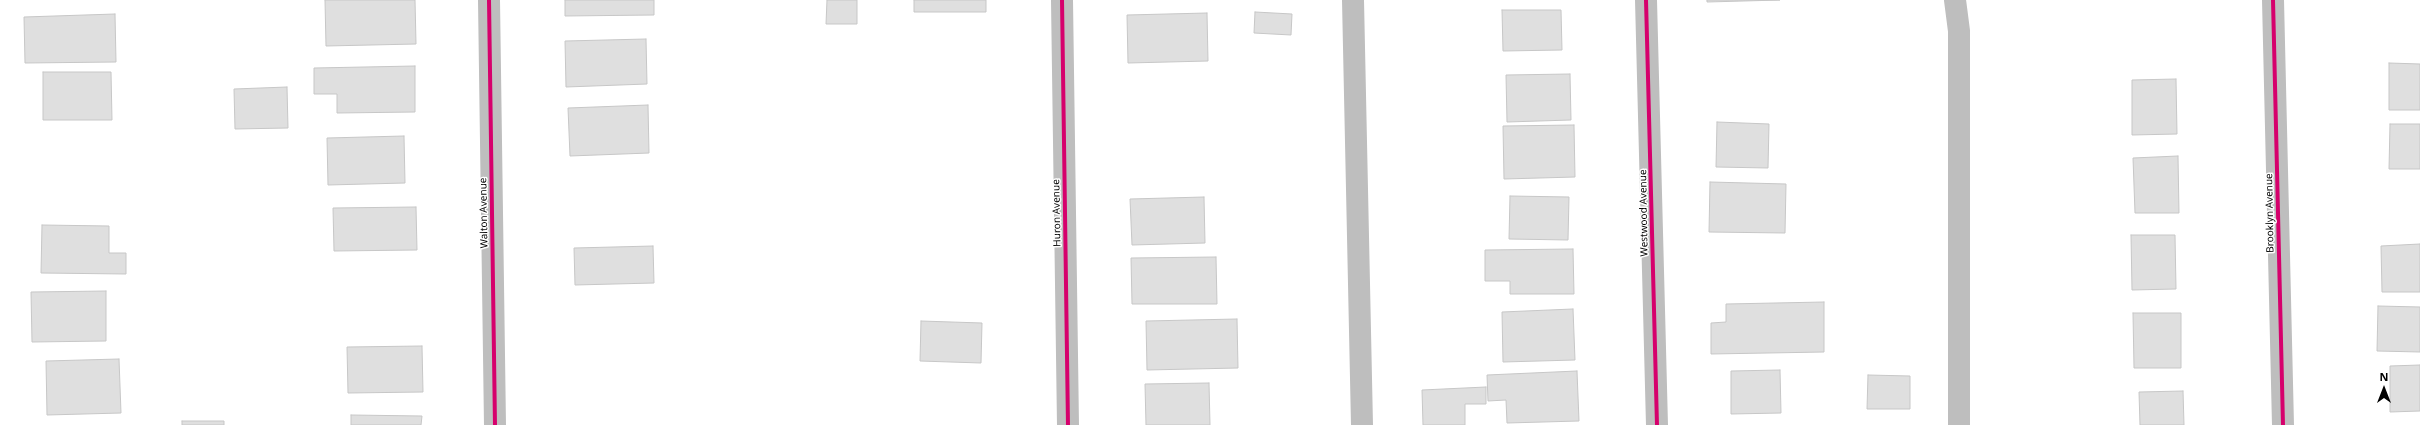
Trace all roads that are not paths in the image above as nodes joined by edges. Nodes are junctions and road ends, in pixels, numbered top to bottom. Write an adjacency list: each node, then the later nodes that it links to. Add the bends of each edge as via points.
1 (488, 0): 7 (street, Walton Avenue)
2 (1062, 0): 8 (street, Huron Avenue)
3 (1353, 0): 9 (street)
4 (1646, 0): 10 (street, Westwood Avenue)
5 (1955, 0): 11 (street, via 1959,31)
6 (2273, 0): 12 (street, Brooklyn Avenue)
7 (495, 425)
8 (1068, 425)
9 (1362, 425)
10 (1657, 425)
11 (1959, 425)
12 (2283, 425)

